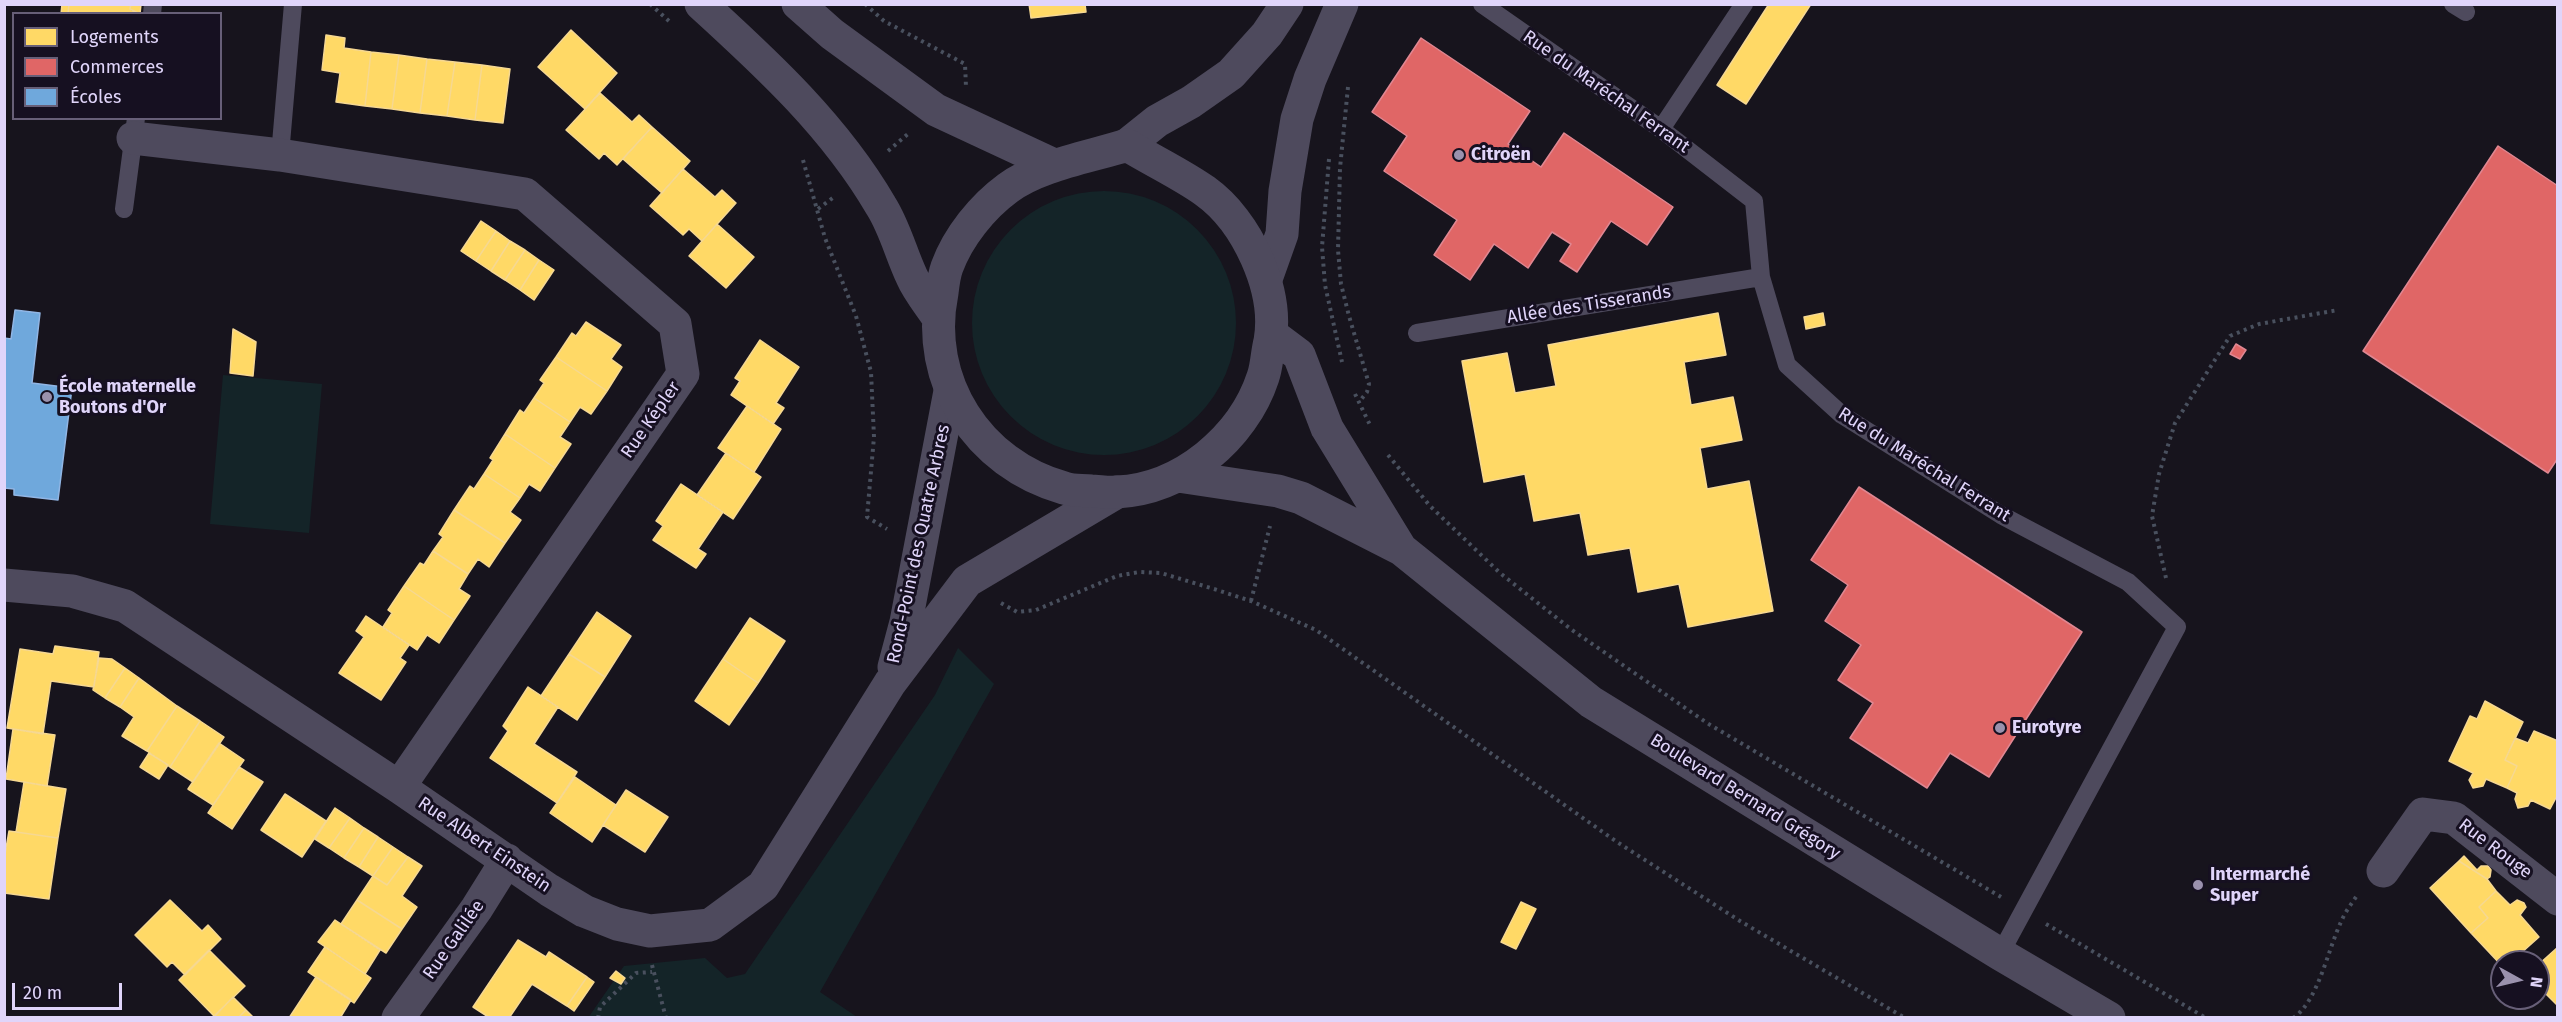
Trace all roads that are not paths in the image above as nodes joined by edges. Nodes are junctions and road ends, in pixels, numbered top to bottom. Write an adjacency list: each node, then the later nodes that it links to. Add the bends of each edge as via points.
1 (293, 4): 11 (lane)
2 (701, 4): 16 (street, via 813,113 841,147 886,215 913,279)
3 (798, 4): 12 (street, via 832,34 936,110)
4 (1287, 4): 10 (street, via 1267,34 1231,74)
5 (1342, 4): 15 (street, via 1310,79 1298,119 1285,190 1282,234)
6 (1482, 4): 9 (lane, Rue du Maréchal Ferrant)
7 (1744, 4): 9 (lane)
8 (135, 128): 11 (street, Rue Képler); 13 (lane)
9 (1661, 129): 14 (lane, Rue du Maréchal Ferrant, via 1754,201)
10 (1127, 145): 12 (street); 15 (street, via 1206,192 1239,226)
11 (280, 155): 25 (street, Rue Képler, via 525,195 675,324 683,374)
12 (1054, 165): 16 (street, via 1009,187 972,222 947,267)
13 (124, 209)
14 (1761, 277): 17 (lane, Allée des Tisserands); 29 (lane, Rue du Maréchal Ferrant, via 1787,365 1842,415 2001,515 2128,582 2177,627)
15 (1266, 279): 18 (street)
16 (937, 316): 19 (street, via 939,355)
17 (1417, 333)
18 (1271, 334): 20 (street, via 1263,377 1244,417 1215,451); 22 (street, Boulevard Bernard Grégory, via 1299,355 1327,428)
19 (950, 391): 21 (street, via 978,435 1017,469 1065,489); 24 (street, Rond-Point des Quatre Arbres, via 906,622)
20 (1178, 476): 21 (street, via 1148,487); 22 (street, Boulevard Bernard Grégory, via 1301,498)
21 (1117, 492): 24 (street, Rond-Point des Quatre Arbres, via 967,581)
22 (1401, 549): 29 (street, Boulevard Bernard Grégory, via 1591,702)
23 (4, 585): 25 (street, Rue Albert Einstein, via 72,591 125,606)
24 (890, 683): 26 (street, Rue Albert Einstein, via 763,886 710,926 650,931 617,924 584,911)
25 (399, 787): 26 (street, Rue Albert Einstein)
26 (507, 860): 30 (street, Rue Galilée)
27 (2372, 879): 28 (street, Rue Rouge, via 2423,814 2454,818)
28 (2558, 899)
29 (2000, 954): 31 (street, Boulevard Bernard Grégory)
30 (398, 1017)
31 (2109, 1017)

